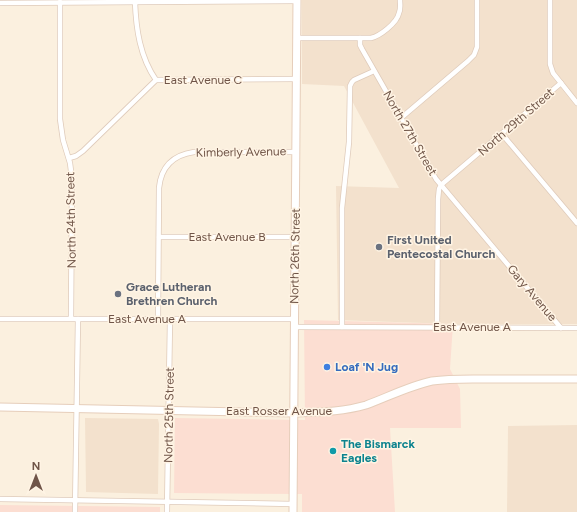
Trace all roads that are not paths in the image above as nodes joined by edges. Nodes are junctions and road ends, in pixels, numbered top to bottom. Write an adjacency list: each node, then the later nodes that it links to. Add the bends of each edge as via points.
1 (400, 0): 9 (street, via 398,17 392,24 379,35)
2 (477, 0): 15 (street, via 477,42 474,55)
3 (550, 0): 13 (street, North 29th Street, via 550,64)
4 (297, 1): 6 (street); 8 (street, North 26th Street)
5 (60, 2): 6 (street); 7 (street); 18 (street, North 24th Street, via 60,119)
6 (135, 2): 12 (street, via 138,35 150,71)
7 (0, 3)
8 (297, 38): 9 (street); 11 (street, North 26th Street)
9 (360, 38): 10 (street, North 27th Street, via 360,45)
10 (374, 70): 15 (street, North 27th Street); 30 (street, via 354,80 349,88 349,137 343,202)
11 (297, 79): 12 (street, East Avenue C); 17 (street, North 26th Street)
12 (156, 80): 18 (street, East Avenue C, via 83,151)
13 (561, 83): 14 (street); 16 (street, North 29th Street)
14 (577, 103)
15 (401, 118): 19 (street, North 27th Street)
16 (502, 134): 19 (street, North 29th Street); 20 (street)
17 (296, 152): 21 (street, Kimberly Avenue, via 188,153 176,158 167,166 160,183); 22 (street, North 26th Street)
18 (69, 158): 24 (street, North 24th Street, via 72,179)
19 (441, 185): 31 (street, North 27th Street, via 438,199); 32 (street, Gary Avenue)
20 (577, 223)
21 (159, 237): 22 (street, East Avenue B); 26 (street)
22 (295, 237): 28 (street, North 26th Street)
23 (0, 318): 24 (street, East Avenue A)
24 (71, 318): 25 (street, East Avenue A)
25 (78, 318): 26 (street, East Avenue A); 36 (street)
26 (158, 318): 27 (street, East Avenue A)
27 (170, 318): 28 (street, East Avenue A); 37 (street, North 25th Street)
28 (294, 319): 29 (street, North 26th Street)
29 (294, 327): 30 (street, East Avenue A); 38 (street, North 26th Street)
30 (342, 327): 31 (street, East Avenue A)
31 (437, 327): 32 (street, East Avenue A)
32 (560, 328): 33 (street, East Avenue A)
33 (577, 328)
34 (577, 379): 38 (street, East Rosser Avenue, via 446,379 422,384 352,408 330,412)
35 (0, 407): 36 (street, East Rosser Avenue)
36 (77, 408): 37 (street, East Rosser Avenue); 40 (street)
37 (169, 410): 38 (street, East Rosser Avenue); 41 (street, North 25th Street)
38 (294, 413): 42 (street, North 26th Street)
39 (0, 499): 40 (street)
40 (75, 500): 41 (street); 43 (street)
41 (167, 501): 42 (street); 44 (street, North 25th Street)
42 (293, 504): 45 (street, North 26th Street)
43 (75, 512)
44 (167, 512)
45 (293, 512)

